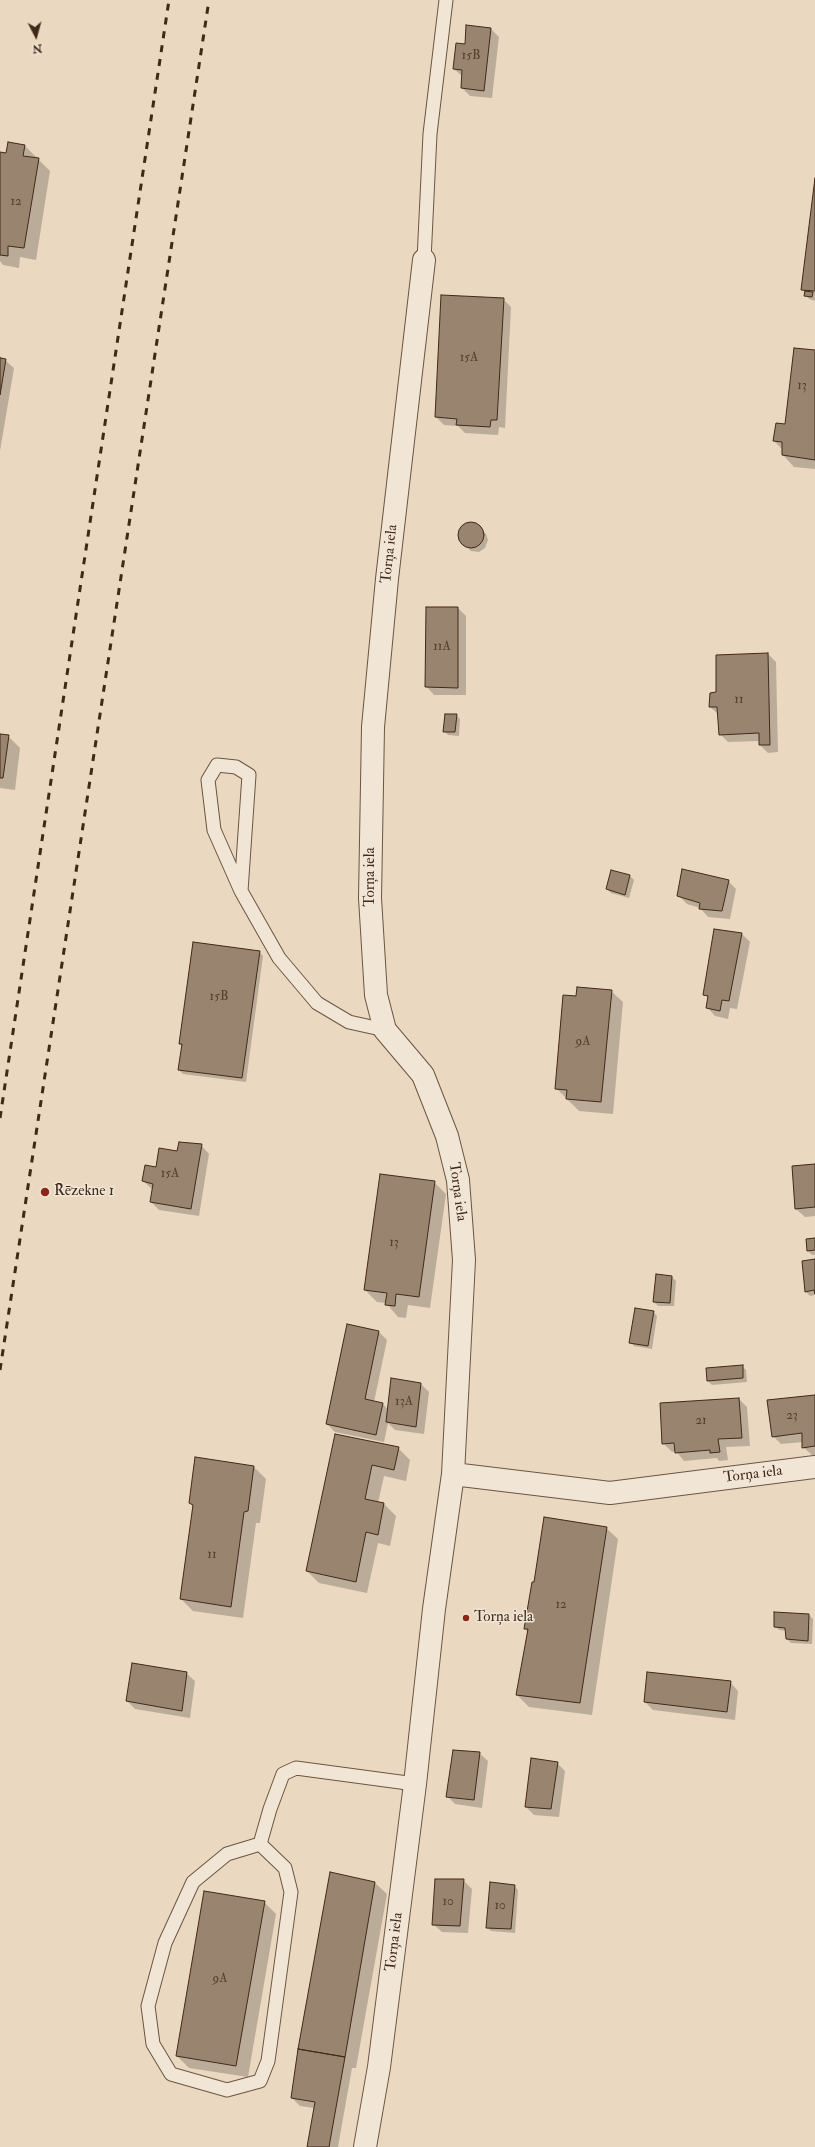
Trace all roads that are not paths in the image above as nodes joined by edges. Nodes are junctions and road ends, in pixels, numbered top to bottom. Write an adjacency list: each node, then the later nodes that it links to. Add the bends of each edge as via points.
1 (446, 0): 2 (lane, via 430,134)
2 (424, 260): 4 (street, Torņa iela, via 387,579 374,727 370,898 376,995)
3 (241, 892): 3 (lane, via 249,775 236,767 217,765 208,780 214,830); 4 (lane, via 279,958 317,1004 349,1022)
4 (385, 1030): 6 (street, Torņa iela, via 423,1075 447,1136 458,1180 464,1260)
5 (815, 1467): 6 (street, Torņa iela, via 610,1493)
6 (453, 1474): 7 (street, Torņa iela, via 434,1609)
7 (414, 1784): 8 (lane, via 296,1768 283,1774); 9 (street, Torņa iela, via 379,2067)
8 (260, 1844): 8 (lane, via 227,1854 193,1882 165,1943 148,2006 153,2044 171,2074 227,2090 260,2081 268,2061 291,1892 285,1868)
9 (365, 2147)

